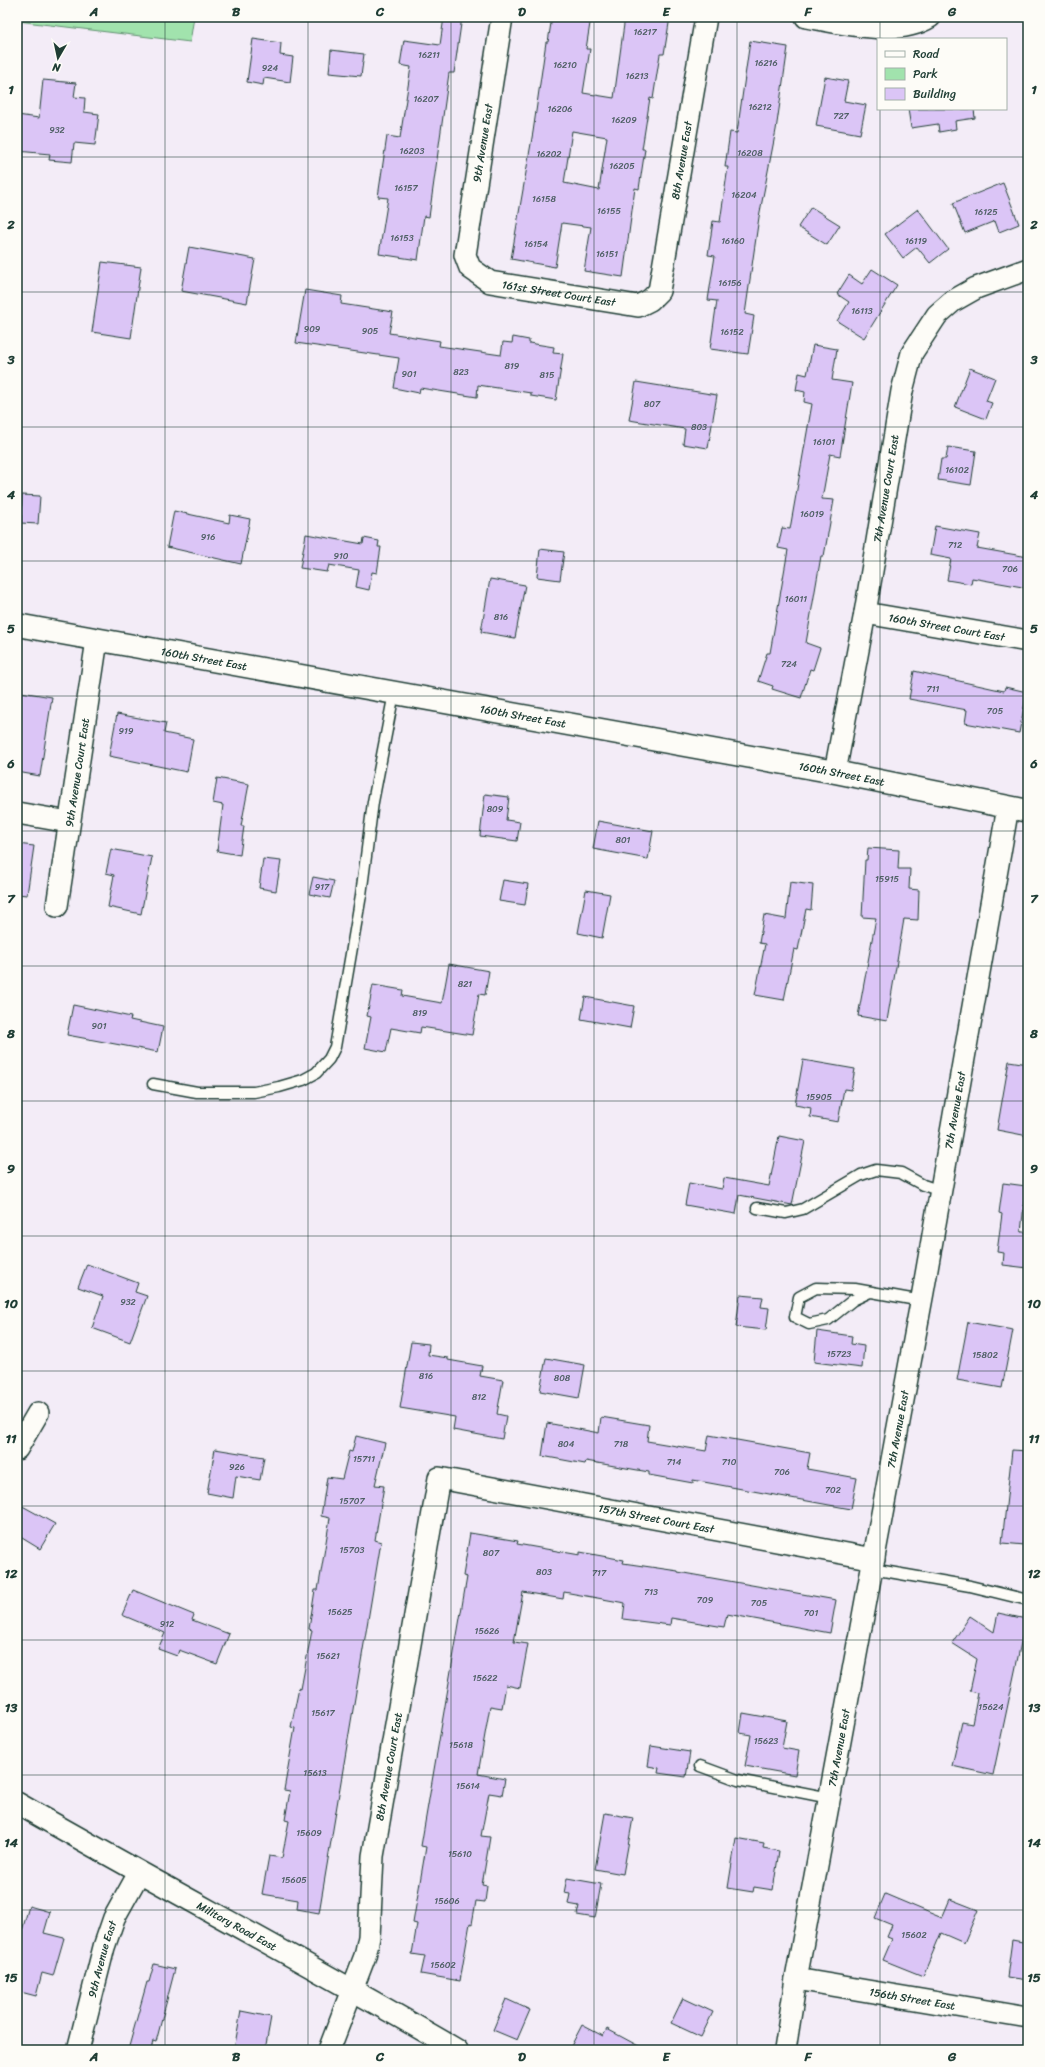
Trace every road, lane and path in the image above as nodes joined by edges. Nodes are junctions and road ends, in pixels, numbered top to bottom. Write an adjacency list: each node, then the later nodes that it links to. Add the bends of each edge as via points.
1 (502, 17): 5 (street, 9th Avenue East, via 465,256)
2 (706, 17): 7 (street, 8th Avenue East, via 660,291)
3 (806, 17): 4 (street, via 890,29)
4 (930, 17)
5 (470, 268): 7 (street, 161st Street Court East, via 490,282 638,306)
6 (1028, 269): 8 (street, 7th Avenue Court East, via 976,288 953,301 937,315 912,353 902,391)
7 (650, 300)
8 (865, 613): 11 (street, 160th Street Court East); 13 (street, 7th Avenue Court East)
9 (17, 625): 10 (street, 160th Street East)
10 (97, 640): 12 (street, 160th Street East); 16 (street, 9th Avenue Court East)
11 (1028, 641)
12 (394, 693): 13 (street, 160th Street East); 18 (lane, via 373,802 361,895 335,1047 329,1059 316,1073 303,1080 254,1092 197,1092)
13 (835, 772): 14 (street, 160th Street East)
14 (1018, 809): 19 (street, 7th Avenue East)
15 (17, 813): 16 (street)
16 (69, 822): 17 (street, 9th Avenue Court East)
17 (57, 906)
18 (153, 1084)
19 (941, 1191): 20 (lane, via 901,1173 876,1170 861,1174 803,1209 786,1213); 22 (street, 7th Avenue East)
20 (757, 1208)
21 (870, 1292): 21 (lane, via 816,1288 799,1297 795,1317 809,1324 828,1320 853,1300); 22 (lane)
22 (922, 1301): 26 (street, 7th Avenue East)
23 (38, 1413): 24 (street)
24 (17, 1449)
25 (439, 1478): 26 (street, 157th Street Court East); 33 (street, 8th Avenue Court East, via 373,1856 369,1937)
26 (873, 1564): 27 (lane); 29 (street, 7th Avenue East)
27 (1028, 1600)
28 (700, 1766): 29 (lane, via 738,1780)
29 (830, 1798): 32 (street, 7th Avenue East)
30 (17, 1803): 31 (street, Military Road East)
31 (139, 1873): 33 (street, Military Road East); 35 (street, 9th Avenue East, via 114,1918)
32 (796, 1979): 34 (street, 156th Street East); 38 (street, 7th Avenue East)
33 (353, 1989): 36 (street, 8th Avenue Court East); 37 (street, Military Road East)
34 (1028, 2018)
35 (78, 2050)
36 (329, 2050)
37 (457, 2050)
38 (785, 2050)

